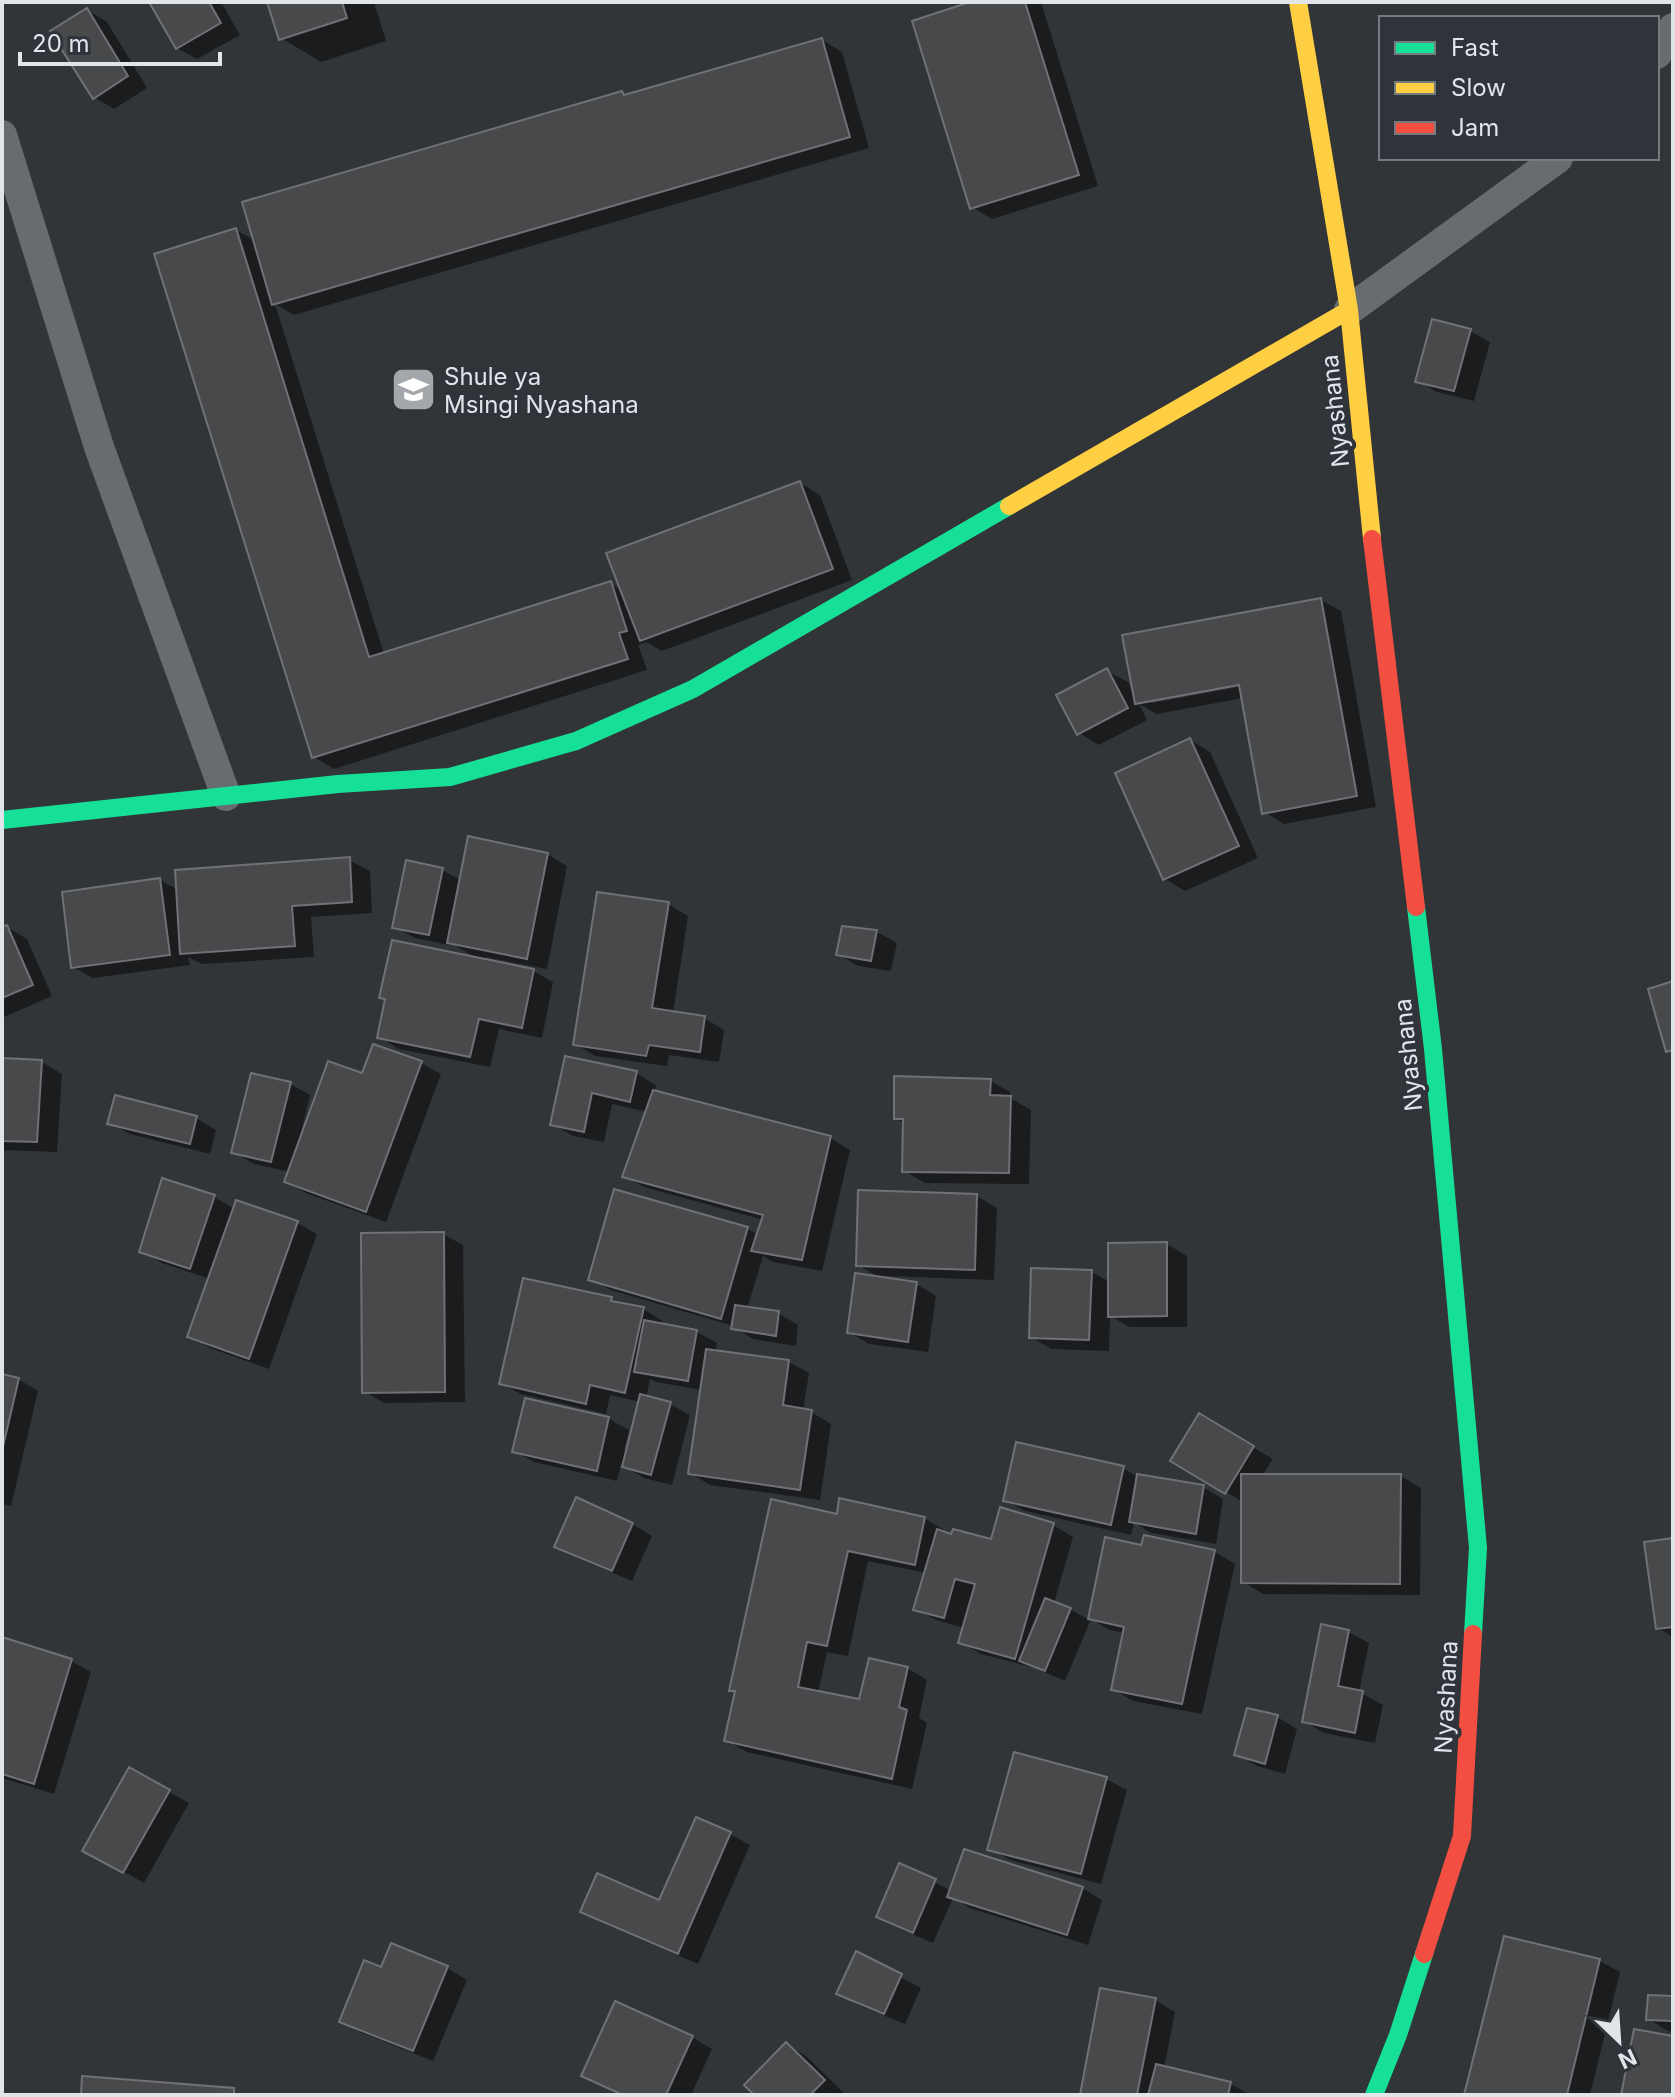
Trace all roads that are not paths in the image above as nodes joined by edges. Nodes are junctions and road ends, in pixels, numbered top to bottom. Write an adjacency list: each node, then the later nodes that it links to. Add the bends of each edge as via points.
1 (1298, 2): 6 (street, Nyashana)
2 (1673, 28): 3 (lane)
3 (1659, 51)
4 (2, 135): 7 (lane, via 99,447)
5 (1555, 160): 6 (lane)
6 (1349, 310): 7 (street, via 693,689 576,741 450,777); 9 (street, Nyashana, via 1433,1049 1478,1548 1462,1836)
7 (226, 796): 8 (street)
8 (2, 820)
9 (1374, 2095)

